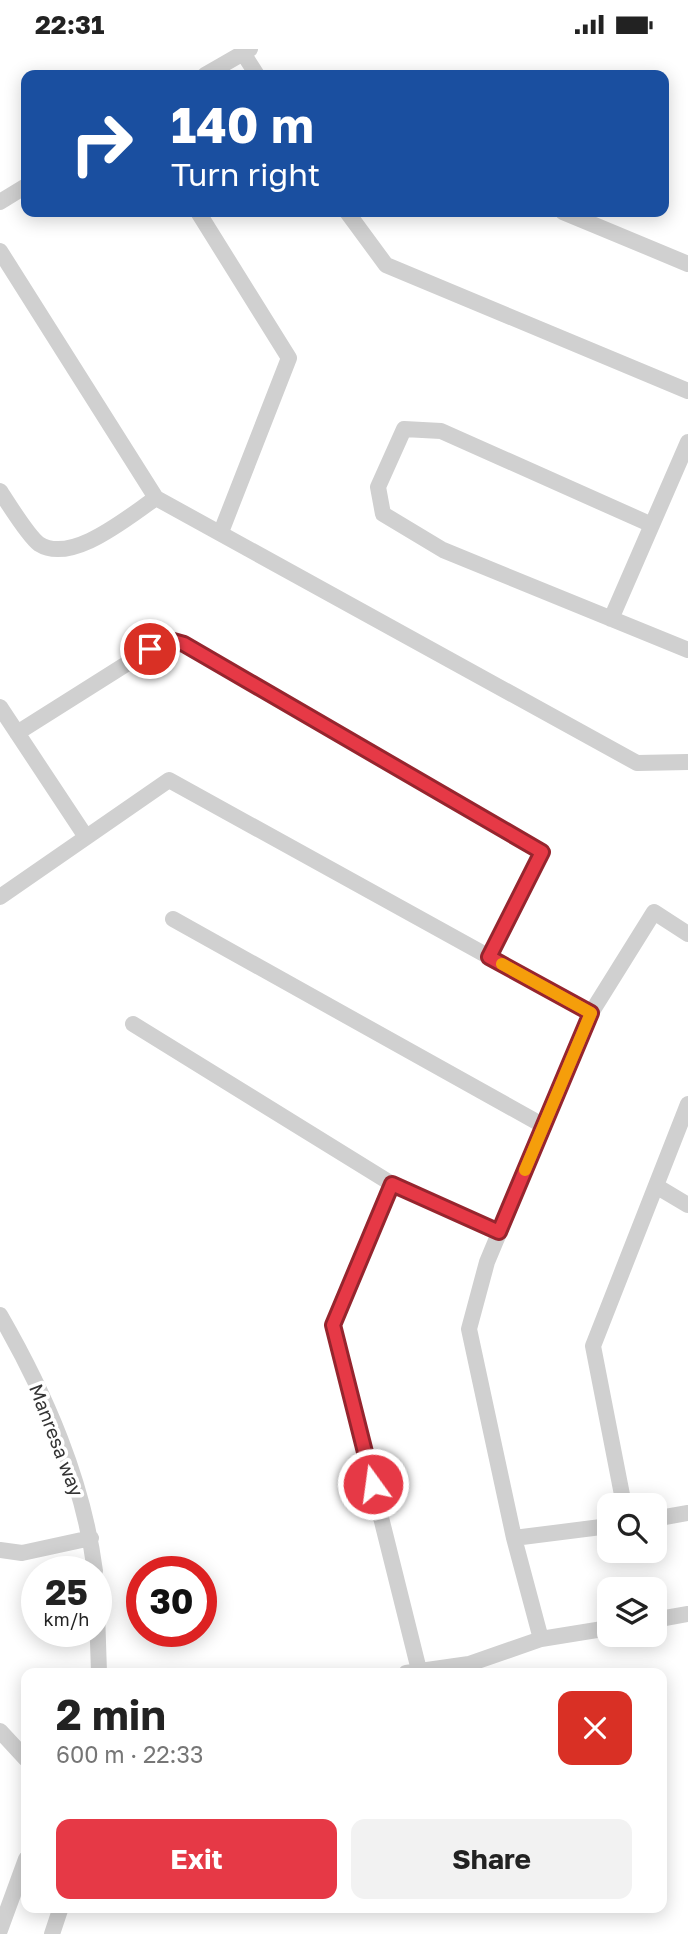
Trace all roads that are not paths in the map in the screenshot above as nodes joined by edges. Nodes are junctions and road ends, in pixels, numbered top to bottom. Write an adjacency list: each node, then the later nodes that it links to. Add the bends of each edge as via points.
1 (246, 51): 2 (street); 3 (street)
2 (214, 70)
3 (255, 70)
4 (21, 189): 5 (street)
5 (0, 202)
6 (201, 217): 16 (street, via 289,358)
7 (351, 217): 11 (street, via 386,265)
8 (575, 217): 10 (street)
9 (0, 251): 14 (street)
10 (688, 264)
11 (688, 391)
12 (688, 442): 15 (street)
13 (0, 491): 14 (street, via 39,543 60,550 79,547)
14 (156, 498): 16 (street)
15 (652, 525): 17 (street); 17 (street, via 441,431 404,429 378,487 383,514 443,550)
16 (221, 532): 21 (street, via 637,763)
17 (611, 619): 18 (street)
18 (688, 650)
19 (0, 706): 20 (street)
20 (17, 733): 22 (street); 26 (street, via 166,639 184,644 542,852)
21 (688, 762)
22 (86, 838): 23 (street); 26 (street, via 169,780)
23 (0, 897)
24 (173, 919): 30 (street)
25 (688, 934): 27 (street, via 654,912)
26 (489, 957): 27 (street)
27 (591, 1013): 30 (street)
28 (133, 1024): 31 (street)
29 (688, 1104): 32 (street)
30 (544, 1126): 34 (street)
31 (392, 1184): 34 (street); 50 (street, via 333,1325)
32 (656, 1186): 33 (street); 36 (street, via 593,1346)
33 (688, 1205)
34 (499, 1232): 41 (street, via 469,1329)
35 (0, 1315): 40 (street, Manresa way, via 57,1429)
36 (622, 1493)
37 (688, 1513): 38 (street)
38 (667, 1517)
39 (597, 1528): 41 (street)
40 (90, 1538): 42 (street, via 23,1553); 43 (street, Manresa way)
41 (514, 1538): 47 (street)
42 (0, 1550)
43 (93, 1556)
44 (688, 1614): 45 (street)
45 (667, 1618)
46 (597, 1630): 47 (street)
47 (541, 1639): 51 (street, via 469,1664)
48 (98, 1647): 49 (street)
49 (99, 1668)
50 (412, 1668)
51 (437, 1668)
52 (0, 1731): 53 (street)
53 (21, 1754)
54 (21, 1868): 55 (street)
55 (6, 1894): 57 (street)
56 (59, 1913): 58 (street)
57 (0, 1930)
58 (52, 1934)

